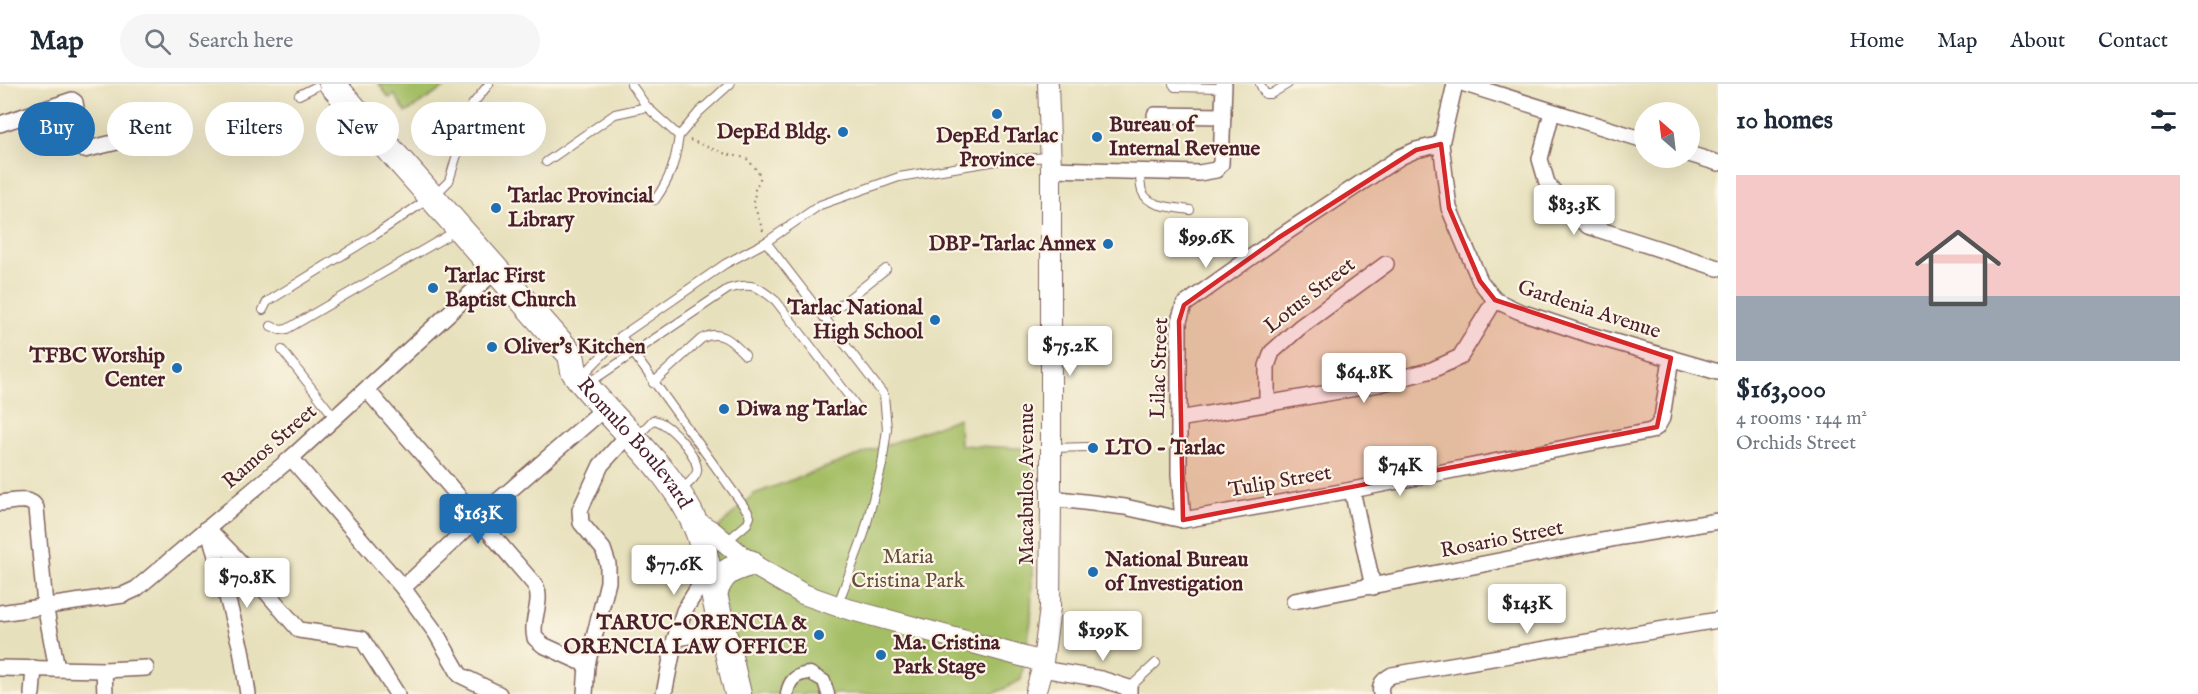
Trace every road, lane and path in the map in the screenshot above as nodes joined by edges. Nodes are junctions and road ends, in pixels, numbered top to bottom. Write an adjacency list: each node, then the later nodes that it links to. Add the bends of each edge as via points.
1 (489, 84): 26 (lane, via 472,105 449,181)
2 (631, 84): 12 (lane)
3 (730, 84): 17 (lane)
4 (1048, 84): 23 (street, Macabulos Avenue)
5 (1173, 84): 10 (lane)
6 (1260, 84): 7 (lane, via 1265,94)
7 (1288, 84)
8 (1455, 84): 20 (street, Gardenia Avenue)
9 (1465, 84): 13 (street)
10 (1224, 86): 15 (street)
11 (315, 87): 26 (highway, Romulo Boulevard)
12 (647, 106): 17 (lane); 22 (lane, via 615,114)
13 (1552, 112): 18 (street); 32 (street, via 1540,159 1547,183 1569,211 1588,226)
14 (1155, 115): 15 (street)
15 (1223, 116): 25 (street, via 1221,164 1216,170)
16 (0, 124): 19 (street, via 72,100 84,150)
17 (679, 136): 27 (lane, via 668,182); 30 (path, via 746,158 758,171 754,205)
18 (1634, 137)
19 (107, 144)
20 (1441, 144): 35 (street, Gardenia Avenue, via 1449,208 1480,281); 52 (street, Lilac Street, via 1400,157 1184,305 1179,321)
21 (1700, 157): 24 (street)
22 (546, 162)
23 (1050, 163): 25 (street); 30 (lane, via 997,161 899,177 820,205); 55 (street, Macabulos Avenue)
24 (1718, 163)
25 (1140, 171): 28 (lane, via 1142,191 1147,198 1160,205)
26 (426, 200): 29 (highway, Romulo Boulevard); 34 (highway, Romulo Boulevard); 36 (lane, via 267,302)
27 (655, 200)
28 (1190, 210)
29 (447, 236): 34 (highway, Romulo Boulevard); 38 (lane, via 287,329)
30 (766, 242): 37 (lane); 39 (lane, via 725,264)
31 (1386, 264): 48 (street, Lotus Street, via 1272,352)
32 (1718, 268)
33 (886, 269): 37 (lane)
34 (491, 275): 45 (highway, Romulo Boulevard, via 571,355); 47 (street, Ramos Street)
35 (1495, 300): 43 (street, Gardenia Avenue, via 1587,334); 48 (street, via 1460,357 1432,370)
36 (263, 310)
37 (824, 318): 73 (lane, via 884,396 887,429 864,534)
38 (271, 326)
39 (621, 336): 42 (lane); 45 (lane)
40 (282, 350): 51 (lane)
41 (745, 354): 46 (lane, via 735,343 710,334)
42 (632, 355): 45 (lane); 46 (lane); 50 (lane, via 728,290 743,285 759,287 776,301)
43 (1671, 358): 44 (street, Gardenia Avenue); 57 (street, Tulip Street, via 1662,418 1651,431)
44 (1718, 372)
45 (579, 378): 49 (highway, Romulo Boulevard)
46 (653, 382): 66 (lane, via 748,512 747,524)
47 (367, 390): 51 (street, Ramos Street); 61 (street)
48 (1268, 404): 52 (street)
49 (605, 408): 53 (highway, Romulo Boulevard); 61 (street)
50 (861, 412)
51 (335, 418): 56 (street, Ramos Street)
52 (1179, 419): 63 (street, Lilac Street)
53 (632, 437): 58 (highway, Romulo Boulevard); 58 (lane, via 653,420 660,421 686,447 697,467 696,475); 79 (street, via 601,465 580,510 581,523 603,549 608,564 608,582)
54 (1088, 447): 55 (lane)
55 (1051, 448): 59 (street, Macabulos Avenue)
56 (291, 458): 65 (street, Ramos Street); 70 (street)
57 (1352, 490): 63 (street, Tulip Street); 69 (street)
58 (678, 492): 62 (highway, Romulo Boulevard)
59 (1052, 498): 63 (street, Tulip Street, via 1125,507); 86 (street, Macabulos Avenue, via 1050,608)
60 (0, 503): 72 (street, via 34,503)
61 (477, 519): 70 (street); 79 (street, via 538,590 535,638)
62 (694, 520): 66 (street); 68 (highway, Romulo Boulevard)
63 (1183, 520)
64 (1718, 521): 69 (street, Rosario Street)
65 (208, 530): 72 (street, Ramos Street, via 136,589 123,595); 90 (street, via 241,649); 91 (street, via 299,630 362,639)
66 (726, 543): 67 (street)
67 (750, 563): 68 (highway); 73 (street, via 803,594)
68 (712, 581): 76 (highway, Romulo Boulevard); 77 (street, via 684,611)
69 (1373, 587): 71 (street, Rosario Street)
70 (403, 588): 85 (street)
71 (1294, 601)
72 (45, 605): 74 (street, Ramos Street); 83 (street)
73 (837, 606): 86 (street)
74 (0, 613)
75 (1718, 620): 99 (street, via 1392,675 1383,680)
76 (724, 633): 77 (street); 96 (highway, Romulo Boulevard)
77 (675, 639): 95 (street)
78 (1156, 663): 87 (lane)
79 (587, 665): 94 (street)
80 (0, 668): 81 (street)
81 (34, 668): 83 (street); 88 (street)
82 (146, 668): 84 (street)
83 (57, 669): 84 (street)
84 (104, 670): 89 (street)
85 (460, 675): 92 (street); 93 (street)
86 (1041, 680): 87 (street, via 1101,679)
87 (1129, 691)
88 (32, 694)
89 (105, 694)
90 (248, 694)
91 (397, 694)
92 (470, 694)
93 (499, 694)
94 (585, 694)
95 (664, 694)
96 (738, 694)
97 (787, 694): 98 (street, via 795,677 810,673 824,681)
98 (828, 694)
99 (1381, 694)

